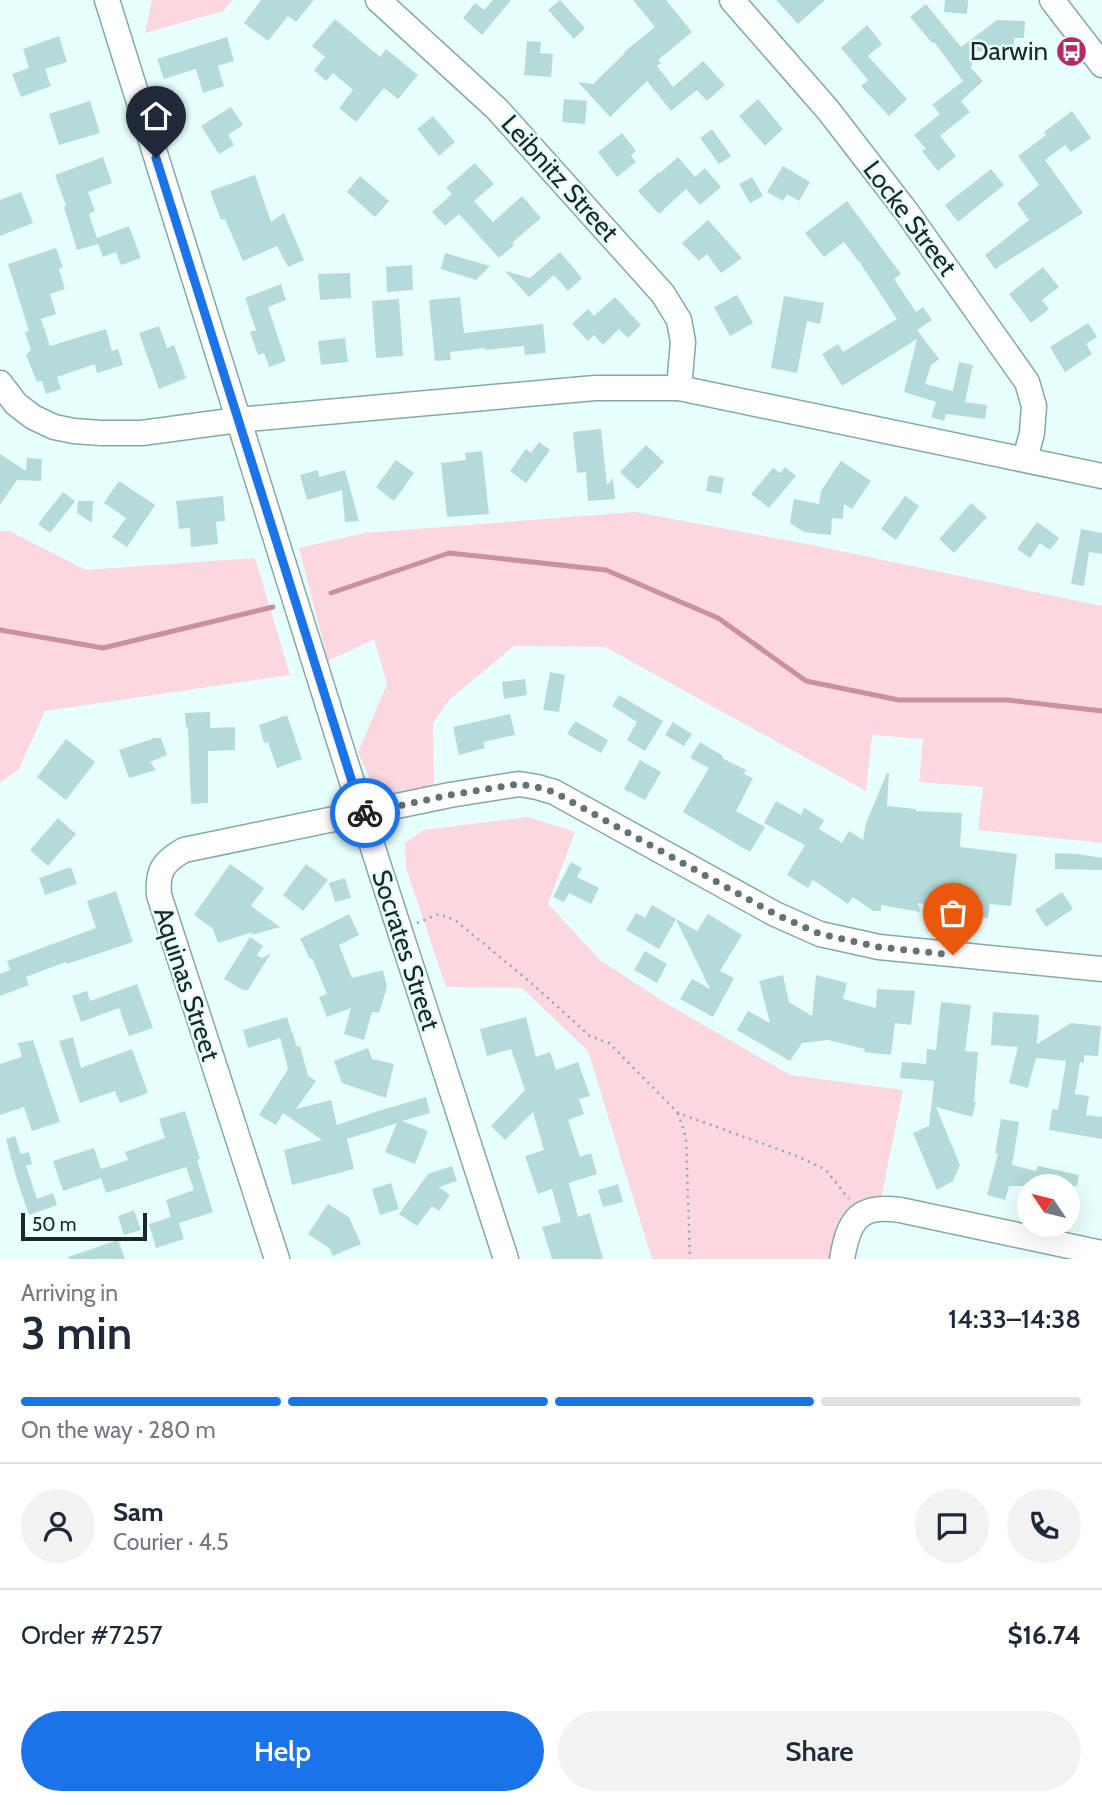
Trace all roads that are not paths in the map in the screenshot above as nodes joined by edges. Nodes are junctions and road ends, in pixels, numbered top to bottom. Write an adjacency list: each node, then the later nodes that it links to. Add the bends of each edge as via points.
1 (107, 0): 8 (street, Socrates Street)
2 (378, 0): 7 (street, Leibnitz Street, via 497,108 663,294 679,320 683,342)
3 (732, 0): 9 (street, Locke Street, via 828,110 906,211 1027,382 1034,406)
4 (1052, 0): 5 (street)
5 (1102, 65)
6 (0, 383): 8 (street, via 33,417 75,431 142,433)
7 (679, 388): 8 (street, via 595,388); 9 (street)
8 (238, 420): 11 (street, Socrates Street)
9 (1025, 459): 10 (street)
10 (1102, 476)
11 (362, 814): 12 (street, via 519,784 537,787 820,934 879,947); 14 (street, Aquinas Street, via 184,850 164,865 158,879 159,895); 15 (street, Socrates Street)
12 (1102, 969)
13 (1102, 1253): 16 (street, via 884,1208 868,1209 854,1221)
14 (276, 1259)
15 (506, 1259)
16 (842, 1259)

